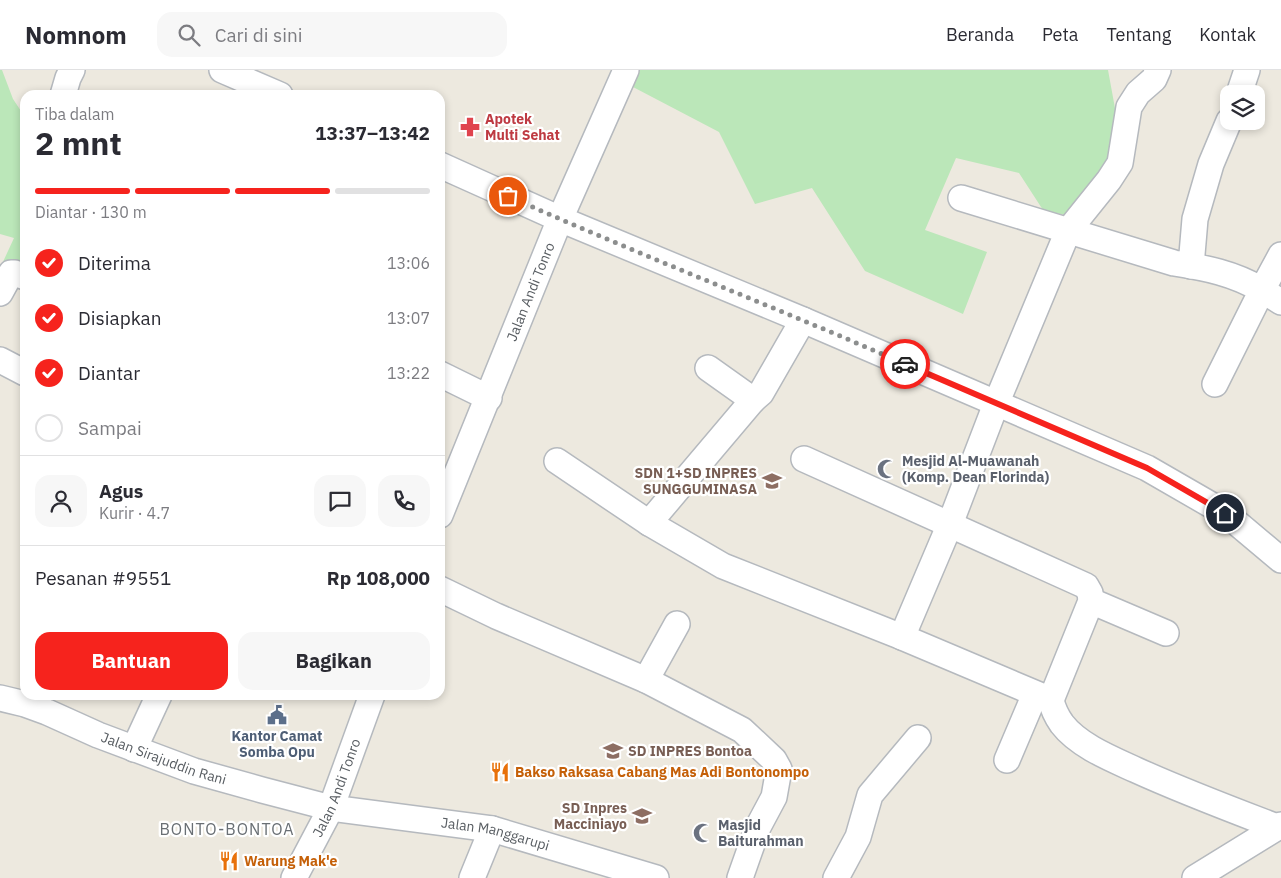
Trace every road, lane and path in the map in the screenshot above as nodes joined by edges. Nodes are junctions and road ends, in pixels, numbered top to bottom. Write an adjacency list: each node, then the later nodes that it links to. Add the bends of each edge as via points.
1 (72, 70): 7 (street)
2 (222, 70): 8 (street)
3 (626, 70): 12 (street, Jalan Andi Tonro)
4 (1158, 70): 13 (street, via 1129,107 1120,163)
5 (1247, 70): 6 (street)
6 (1242, 85)
7 (64, 90)
8 (268, 90)
9 (1225, 130): 15 (street, via 1211,164 1195,219)
10 (445, 167): 12 (street)
11 (961, 198): 13 (street)
12 (560, 219): 19 (street); 25 (street, Jalan Andi Tonro)
13 (1068, 231): 15 (street); 27 (street)
14 (1281, 255): 18 (street)
15 (1191, 266): 18 (street, via 1218,271 1250,283)
16 (20, 275): 17 (street, via 11,273)
17 (0, 293)
18 (1271, 296): 24 (street)
19 (803, 320): 26 (street, via 761,393); 27 (street)
20 (0, 360): 22 (street)
21 (708, 368): 26 (street)
22 (20, 371)
23 (445, 376): 25 (street)
24 (1215, 384)
25 (488, 398): 30 (street, Jalan Andi Tonro)
26 (753, 400): 31 (street)
27 (996, 404): 32 (street); 33 (street, via 1147,468 1180,486 1225,513)
28 (804, 459): 32 (street)
29 (557, 461): 31 (street)
30 (445, 485)
31 (649, 523): 38 (street, via 723,566)
32 (950, 524): 35 (street, via 1086,586); 38 (street)
33 (1281, 560)
34 (445, 591): 39 (street)
35 (1091, 601): 37 (street); 40 (street)
36 (677, 624): 39 (street)
37 (1166, 633)
38 (902, 637): 40 (street)
39 (646, 680): 53 (street, via 742,730 778,765 774,797 758,828)
40 (1043, 697): 46 (street); 48 (street, via 1063,725 1103,755)
41 (0, 698): 45 (street, Jalan Sirajuddin Rani, via 47,712)
42 (156, 700): 45 (street)
43 (370, 700): 47 (street, Jalan Andi Tonro)
44 (918, 738): 54 (street, via 870,795 858,837)
45 (134, 749): 47 (street, Jalan Sirajuddin Rani, via 194,771)
46 (1007, 760)
47 (331, 808): 49 (street, Jalan Manggarupi); 50 (street, Jalan Andi Tonro)
48 (1279, 826): 55 (street)
49 (492, 829): 51 (street); 52 (street, Jalan Manggarupi)
50 (294, 878)
51 (472, 878)
52 (656, 878)
53 (740, 878)
54 (836, 878)
55 (1195, 878)

